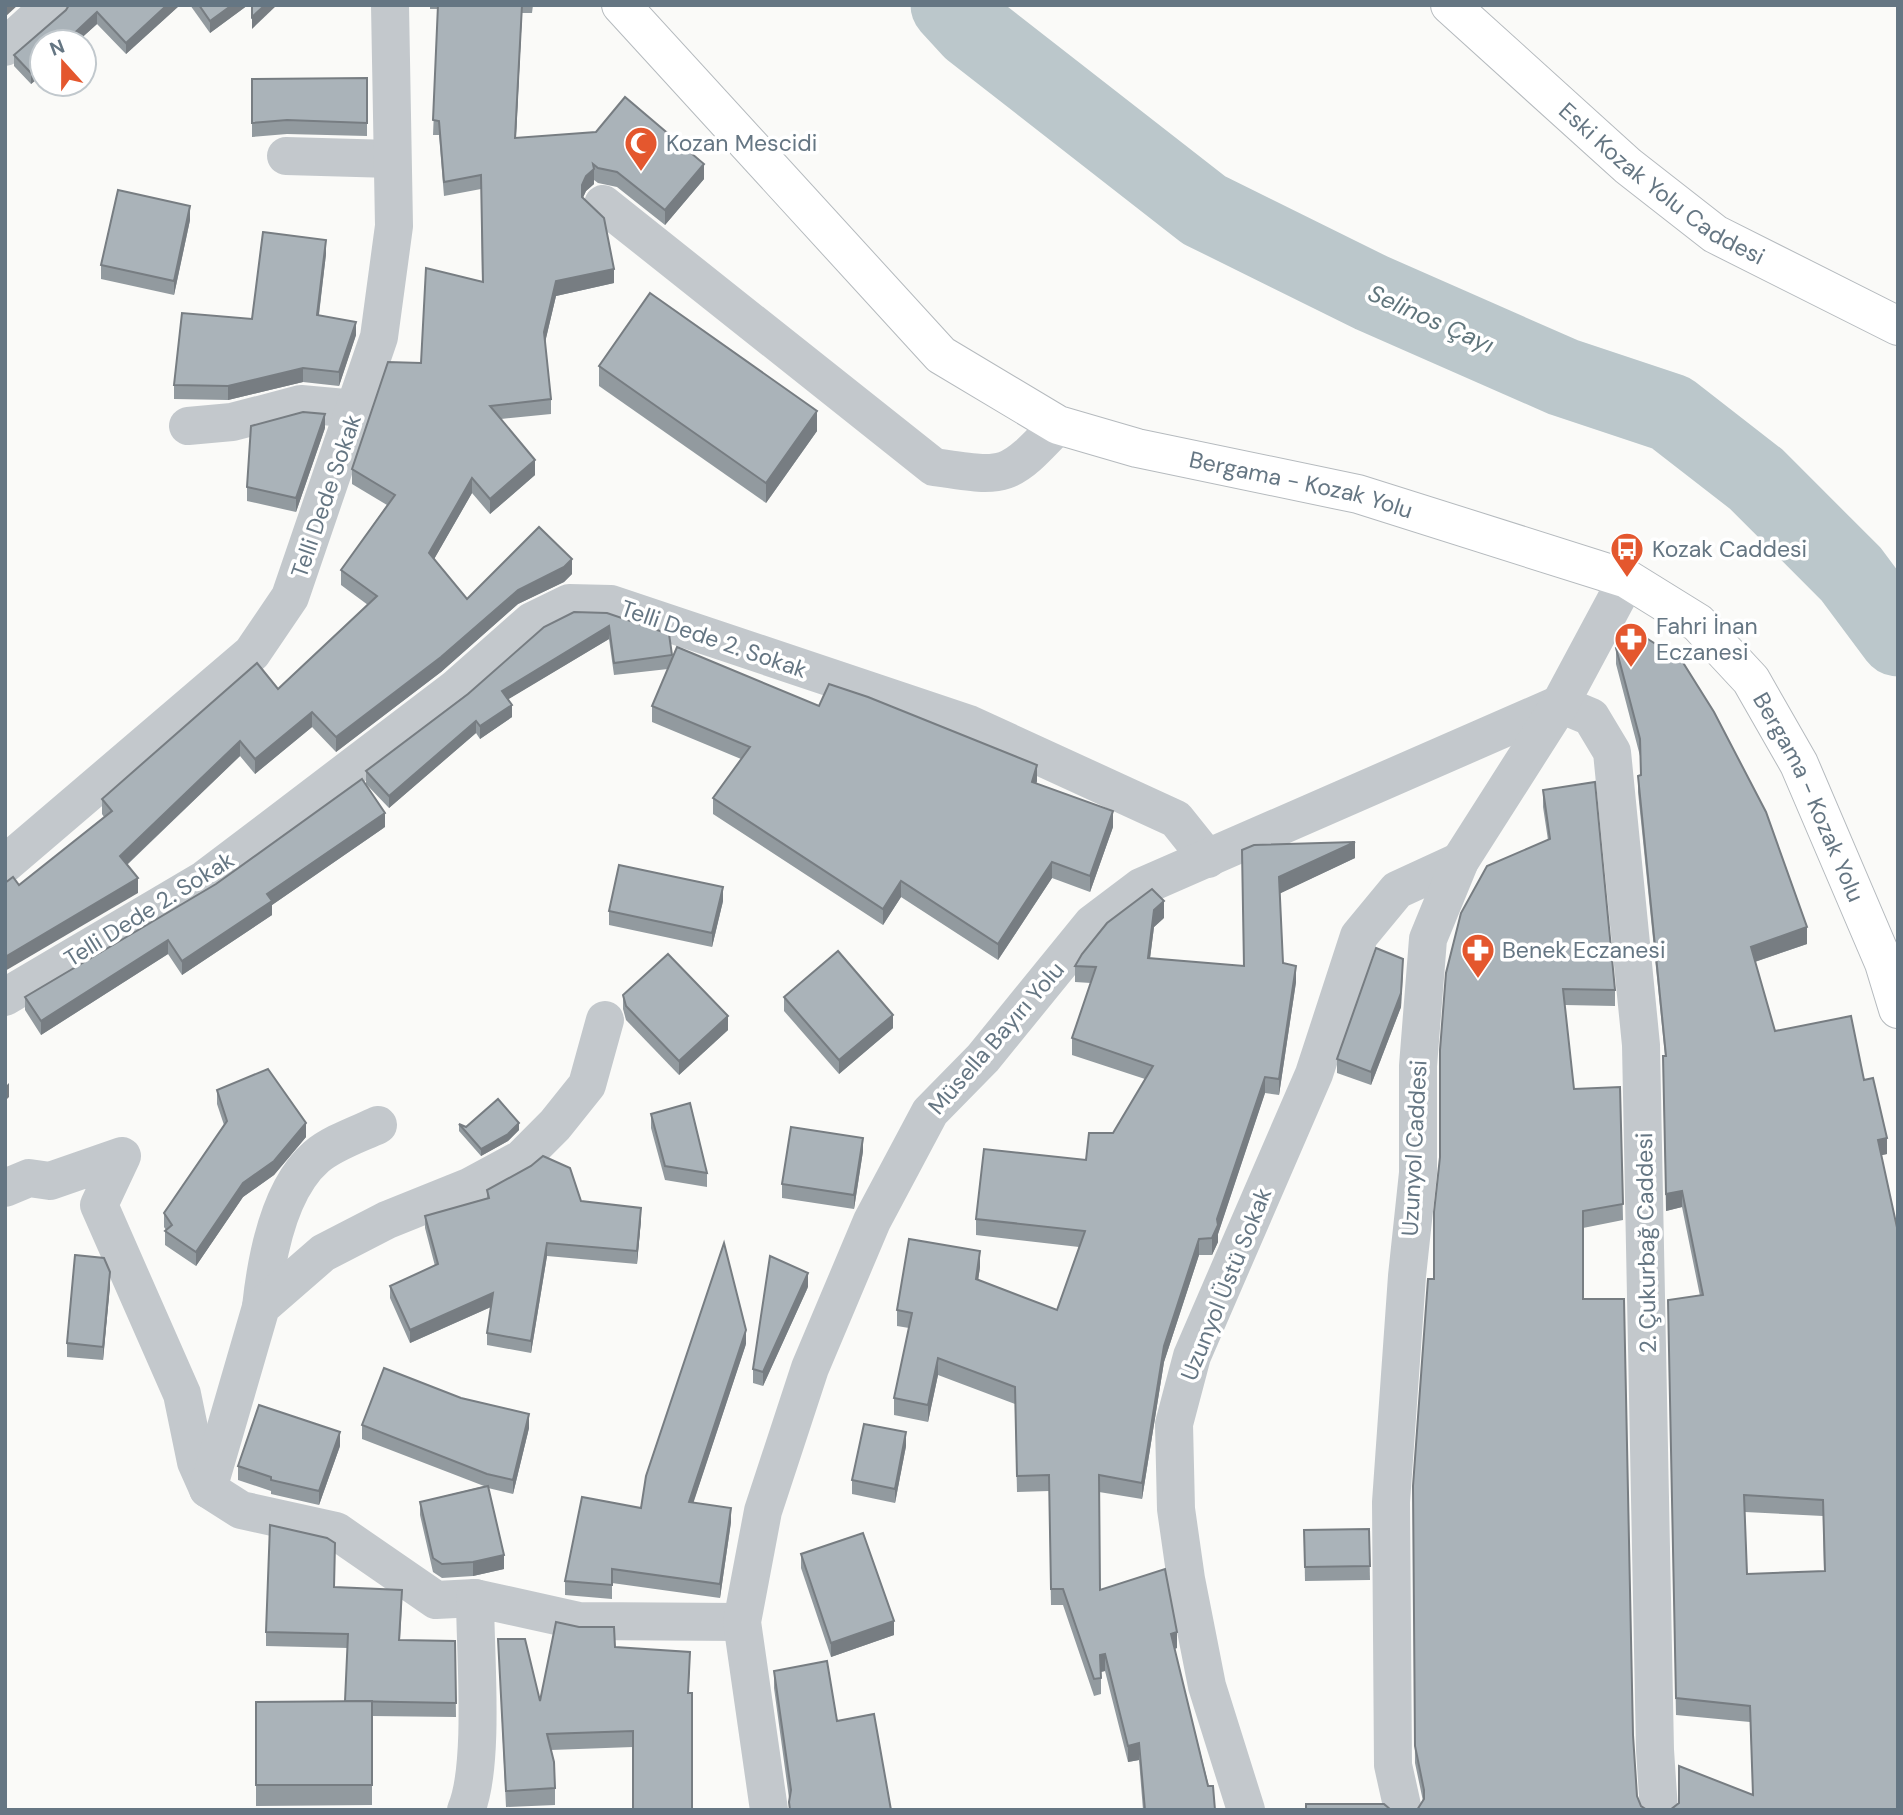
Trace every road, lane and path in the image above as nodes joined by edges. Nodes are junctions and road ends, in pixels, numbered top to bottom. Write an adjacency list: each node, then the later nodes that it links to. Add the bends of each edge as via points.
1 (51, 5): 5 (street)
2 (390, 5): 7 (street, Telli Dede Sokak)
3 (621, 5): 11 (main road, Bergama - Kozak Yolu, via 941,355)
4 (1450, 5): 9 (main road, Eski Kozak Yolu Caddesi, via 1628,166 1715,233)
5 (5, 47)
6 (286, 156): 7 (street)
7 (392, 159): 10 (street, Telli Dede Sokak, via 394,226 379,337)
8 (603, 204): 11 (street, via 934,467 990,476 1020,465)
9 (1898, 326)
10 (356, 409): 12 (street, via 301,404 232,422); 17 (street, Telli Dede Sokak, via 290,597 252,653)
11 (1058, 425): 13 (main road, Bergama - Kozak Yolu, via 1137,448 1358,494)
12 (188, 426)
13 (1627, 579): 14 (street, Uzunyol Caddesi); 19 (main road, Bergama - Kozak Yolu, via 1698,623 1751,680 1798,764 1884,963)
14 (1560, 704): 15 (street, Müsella Bayırı Yolu); 16 (street, Uzunyol Caddesi); 31 (street, 2. Çukurbağ Caddesi, via 1591,717 1612,752 1641,1045)
15 (1209, 859): 18 (street, Telli Dede 2. Sokak, via 1177,819 969,724 611,604 569,603 532,621 455,689 205,879); 26 (street, Müsella Bayırı Yolu, via 1141,887 1092,924 983,1058 930,1112 872,1221 810,1368 763,1511)
16 (1460, 861): 29 (street, Uzunyol Üstü Sokak, via 1397,890 1359,936 1314,1074 1192,1356 1174,1424 1176,1509 1186,1578 1207,1686); 30 (street, Uzunyol Caddesi, via 1428,939 1418,1066 1418,1173 1391,1502 1393,1765)
17 (5, 864)
18 (5, 998)
19 (1898, 1009)
20 (605, 1020): 23 (street, via 587,1086 521,1159 323,1253)
21 (378, 1125): 23 (street, via 316,1156 294,1185 266,1260)
22 (5, 1188): 24 (street, via 29,1178 50,1181 122,1156 99,1205 183,1394 195,1462)
23 (261, 1307): 24 (street)
24 (208, 1489): 25 (street, via 241,1510 336,1531 436,1600)
25 (475, 1598): 26 (street, via 579,1622); 27 (street, via 475,1750 472,1794)
26 (742, 1622): 28 (street, Müsella Bayırı Yolu)
27 (466, 1810)
28 (769, 1810)
29 (1245, 1810)
30 (1403, 1810)
31 (1659, 1810)

